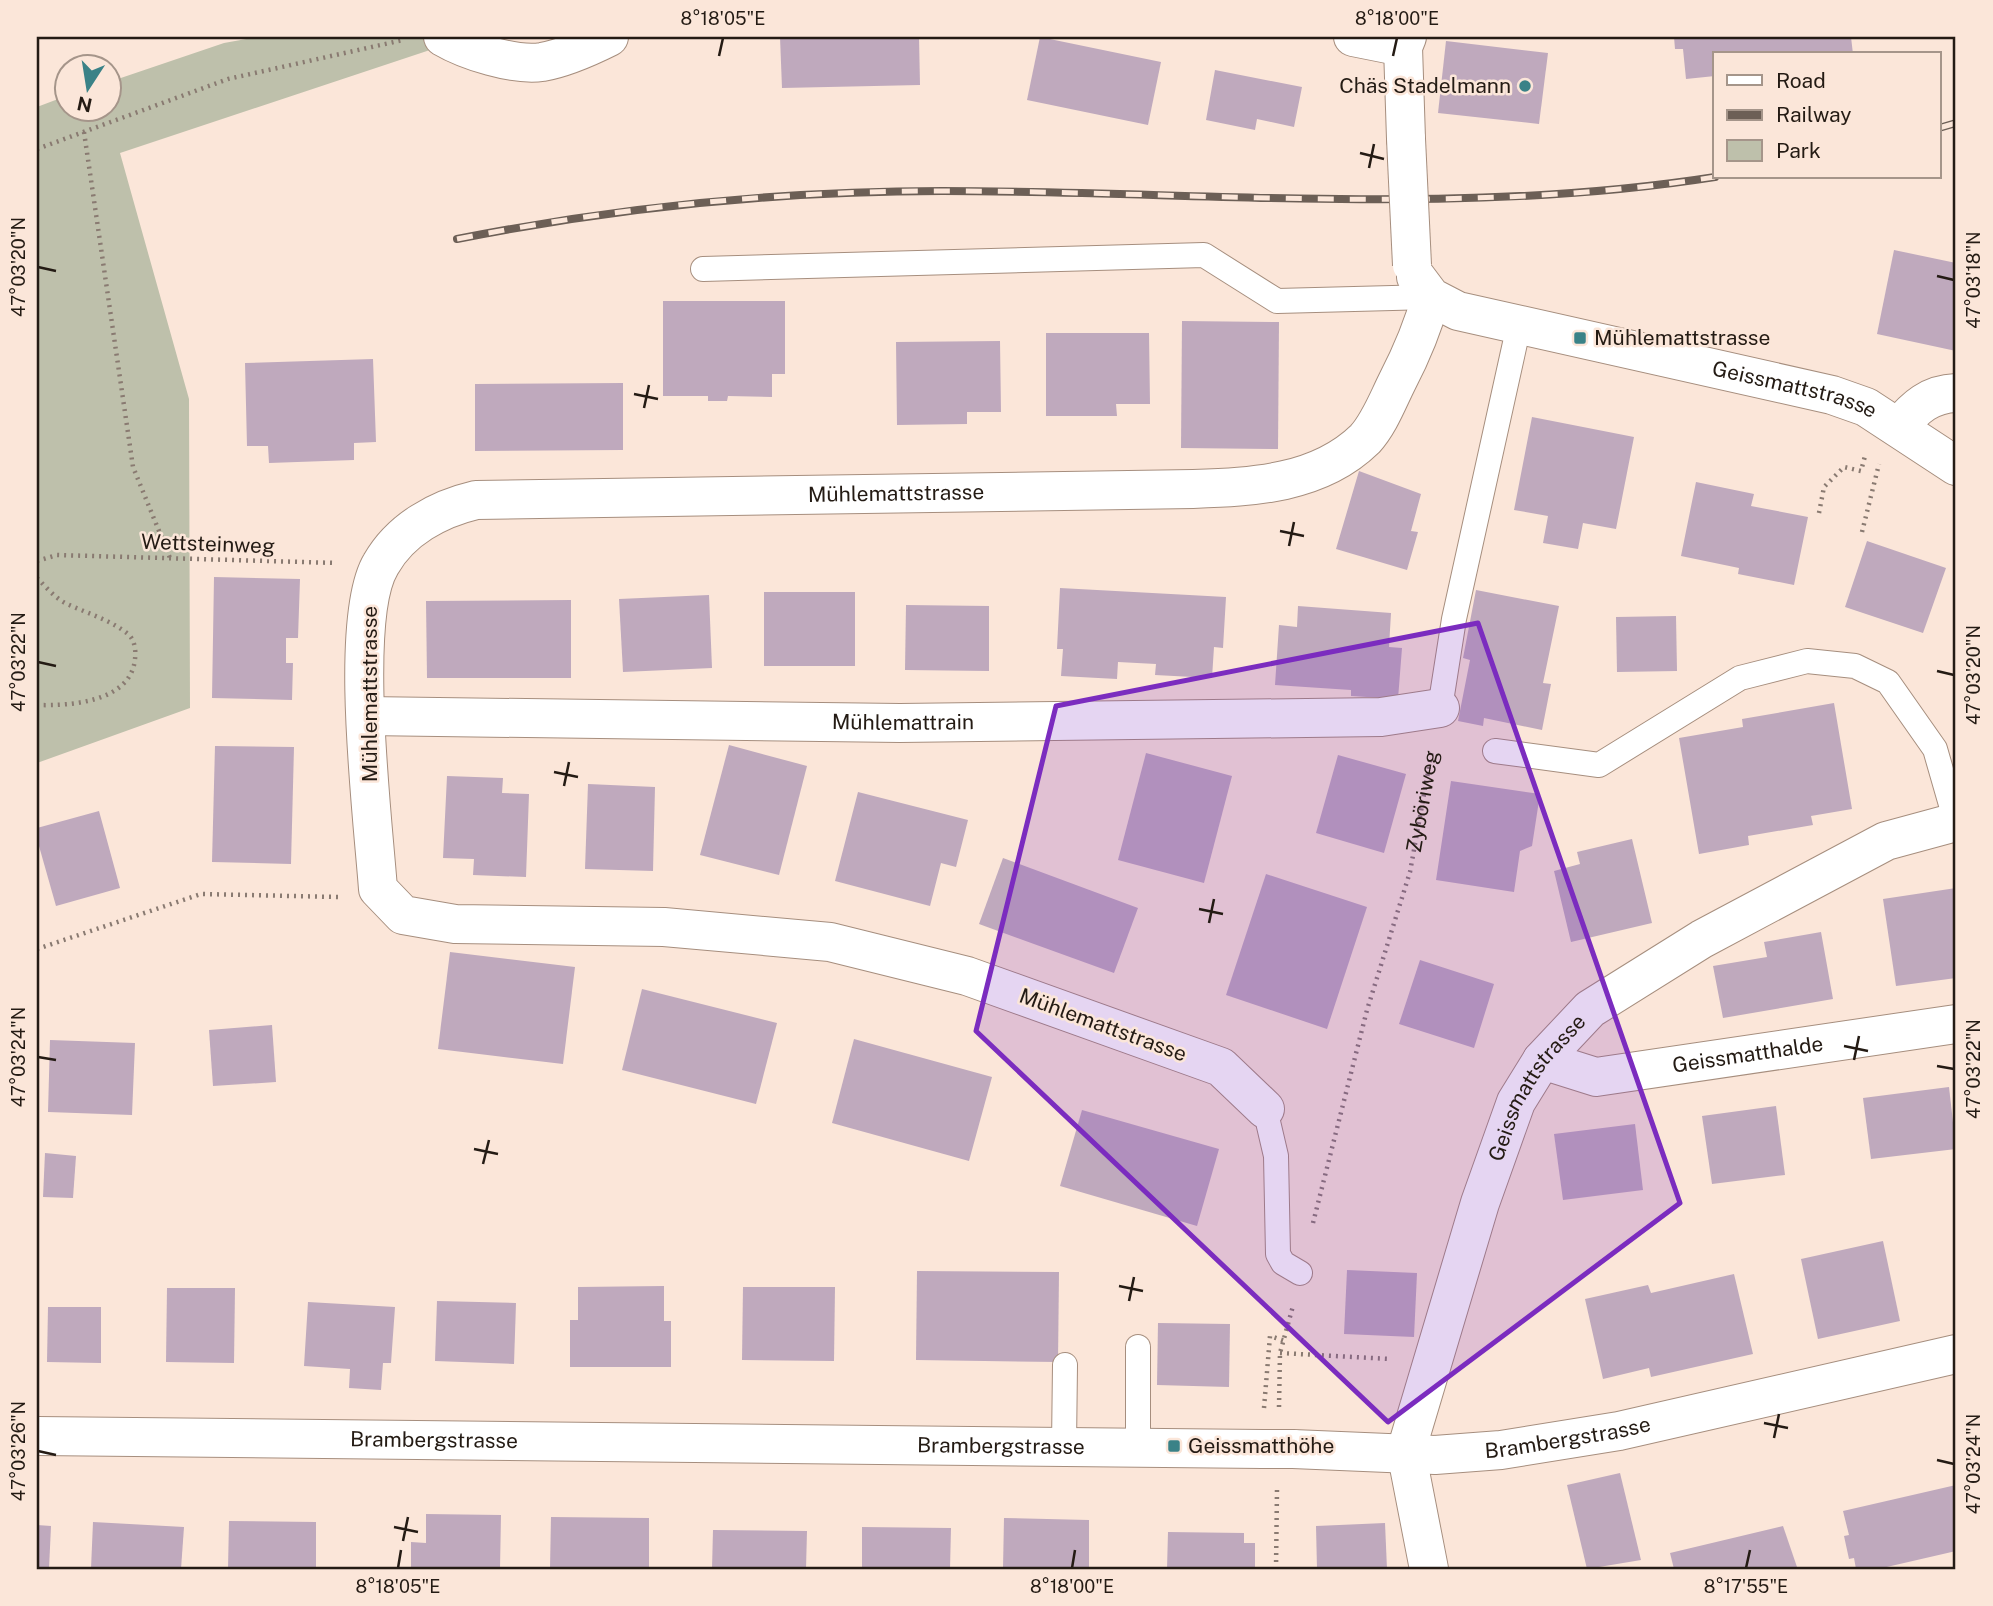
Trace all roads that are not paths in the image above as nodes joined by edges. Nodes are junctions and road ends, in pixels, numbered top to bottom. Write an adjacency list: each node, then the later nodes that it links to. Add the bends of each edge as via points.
1 (443, 37): 2 (street, via 461,48 541,62)
2 (609, 37)
3 (1353, 37): 4 (street)
4 (1405, 42): 6 (street, bridge, via 1406,139)
5 (703, 269): 6 (lane, via 1204,255 1277,302)
6 (1421, 281): 7 (street, Geissmattstrasse, via 1458,311); 12 (street, Mühlemattstrasse, via 1411,352 1367,437 1315,470 1272,484 1193,489 499,498 462,503 435,514 401,538 380,565 372,587 367,614)
7 (1519, 325): 9 (street, Geissmattstrasse, via 1832,395 1866,407); 11 (lane, via 1454,619)
8 (1956, 393): 9 (street, via 1942,394 1916,407)
9 (1899, 427): 10 (street, Geissmattstrasse)
10 (1956, 466)
11 (1440, 708): 12 (street, Mühlemattrain, via 1381,717 900,723)
12 (366, 716): 17 (street, Mühlemattstrasse, via 378,889 403,915 455,924 664,927 830,942 967,976 1221,1067)
13 (1495, 751): 14 (lane, via 1599,765 1740,678 1807,661 1855,666 1888,682 1935,749)
14 (1956, 822): 16 (street, Geissmattstrasse, via 1886,841 1702,939 1590,1009)
15 (1956, 1024): 16 (street, Geissmatthalde, via 1596,1077)
16 (1542, 1060): 25 (street, Geissmattstrasse, via 1516,1101 1479,1203)
17 (1265, 1109): 18 (lane, Mühlemattstrasse, via 1276,1156 1278,1254 1283,1263)
18 (1300, 1273)
19 (1138, 1347): 24 (lane)
20 (1956, 1354): 25 (street, Brambergstrasse, via 1619,1431 1457,1454)
21 (1065, 1365): 23 (lane)
22 (37, 1436): 23 (street, Brambergstrasse)
23 (1065, 1445): 24 (street, Brambergstrasse)
24 (1138, 1445): 25 (street, Brambergstrasse, via 1273,1437)
25 (1406, 1451): 26 (street, Geissmattstrasse)
26 (1429, 1569)

